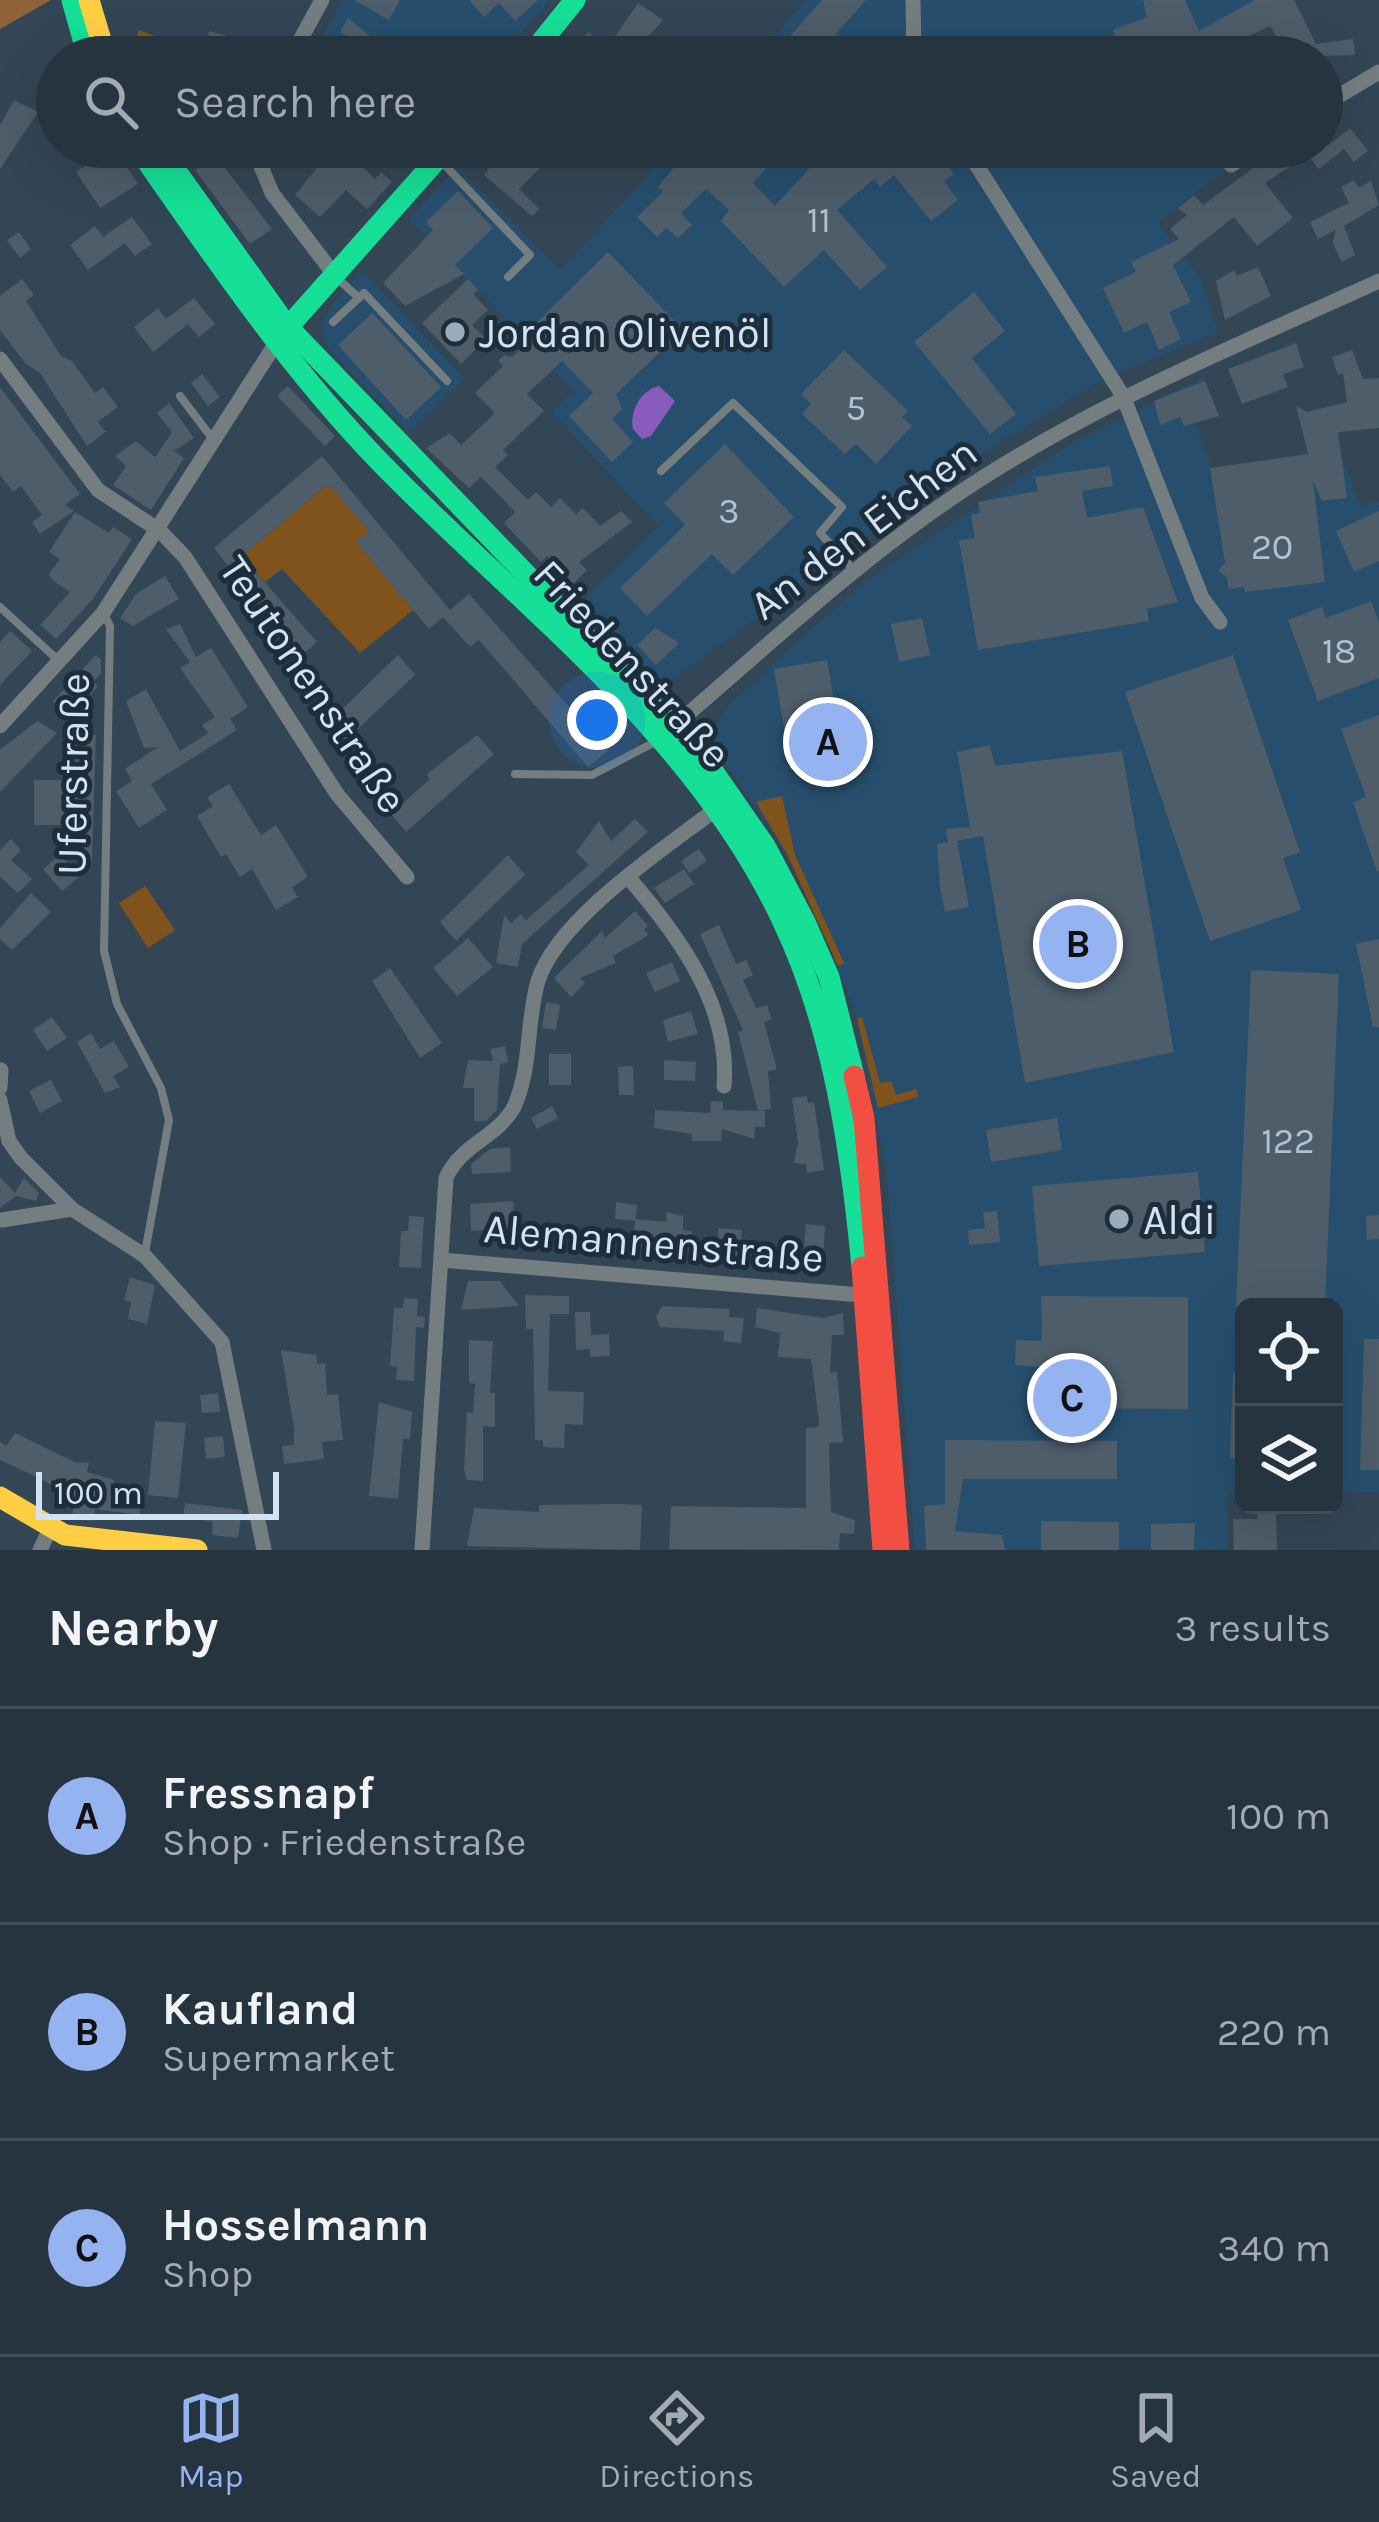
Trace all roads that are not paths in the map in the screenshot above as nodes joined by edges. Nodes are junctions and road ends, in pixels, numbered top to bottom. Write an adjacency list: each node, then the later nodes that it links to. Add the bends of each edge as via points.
1 (73, 0): 6 (main road)
2 (89, 0): 7 (main road)
3 (322, 0): 8 (street)
4 (574, 0): 9 (main road)
5 (913, 0): 10 (street)
6 (82, 36)
7 (100, 36)
8 (302, 36)
9 (546, 36)
10 (911, 36)
11 (1379, 72): 12 (street)
12 (1343, 93)
13 (153, 168): 24 (main road, Friedenstraße)
14 (173, 168): 24 (main road, Friedenstraße)
15 (257, 168): 19 (street)
16 (429, 168): 19 (main road)
17 (456, 168): 20 (lane, via 530,255)
18 (978, 168): 28 (street)
19 (333, 273): 22 (lane); 24 (main road)
20 (508, 277)
21 (1379, 280): 28 (street, An den Eichen)
22 (359, 298): 23 (lane); 26 (lane, via 364,292)
23 (333, 322)
24 (282, 334): 29 (street, Uferstraße); 38 (main road, Friedenstraße)
25 (0, 359): 31 (street, Teutonenstraße, via 98,490)
26 (447, 381)
27 (179, 396): 29 (lane)
28 (1123, 396): 32 (street, An den Eichen, via 962,491); 35 (street, via 1202,598)
29 (214, 442): 31 (street, Uferstraße)
30 (661, 471): 32 (lane, via 734,403 842,507 820,533)
31 (160, 531): 34 (street, Uferstraße); 41 (street, Teutonenstraße, via 337,794)
32 (854, 571): 38 (street, An den Eichen)
33 (0, 607): 36 (lane)
34 (103, 613): 36 (street, Uferstraße); 49 (lane, Uferstraße, via 110,626 104,938 117,1004 168,1108)
35 (1220, 622)
36 (59, 661): 37 (street, Uferstraße)
37 (0, 726)
38 (668, 731): 39 (lane, via 592,775); 40 (main road, Friedenstraße); 58 (main road, Friedenstraße, via 765,846 814,942 843,1027 876,1223)
39 (515, 774)
40 (716, 808): 42 (street); 51 (main road, Friedenstraße, via 785,926 825,1042 843,1121)
41 (407, 878)
42 (628, 878): 44 (street, via 690,958 719,1026); 50 (street, via 541,972 514,1107 460,1153 446,1178)
43 (1, 1070): 45 (street)
44 (724, 1086)
45 (0, 1088)
46 (0, 1100): 47 (street, via 14,1150)
47 (72, 1209): 48 (street); 49 (street)
48 (2, 1220)
49 (145, 1256): 55 (street, via 226,1351)
50 (441, 1260): 51 (street, Alemannenstraße); 56 (street)
51 (861, 1295): 57 (main road, Friedenstraße)
52 (0, 1497): 53 (main road)
53 (45, 1540): 54 (main road)
54 (197, 1550)
55 (264, 1550)
56 (422, 1550)
57 (883, 1550)
58 (898, 1550)

